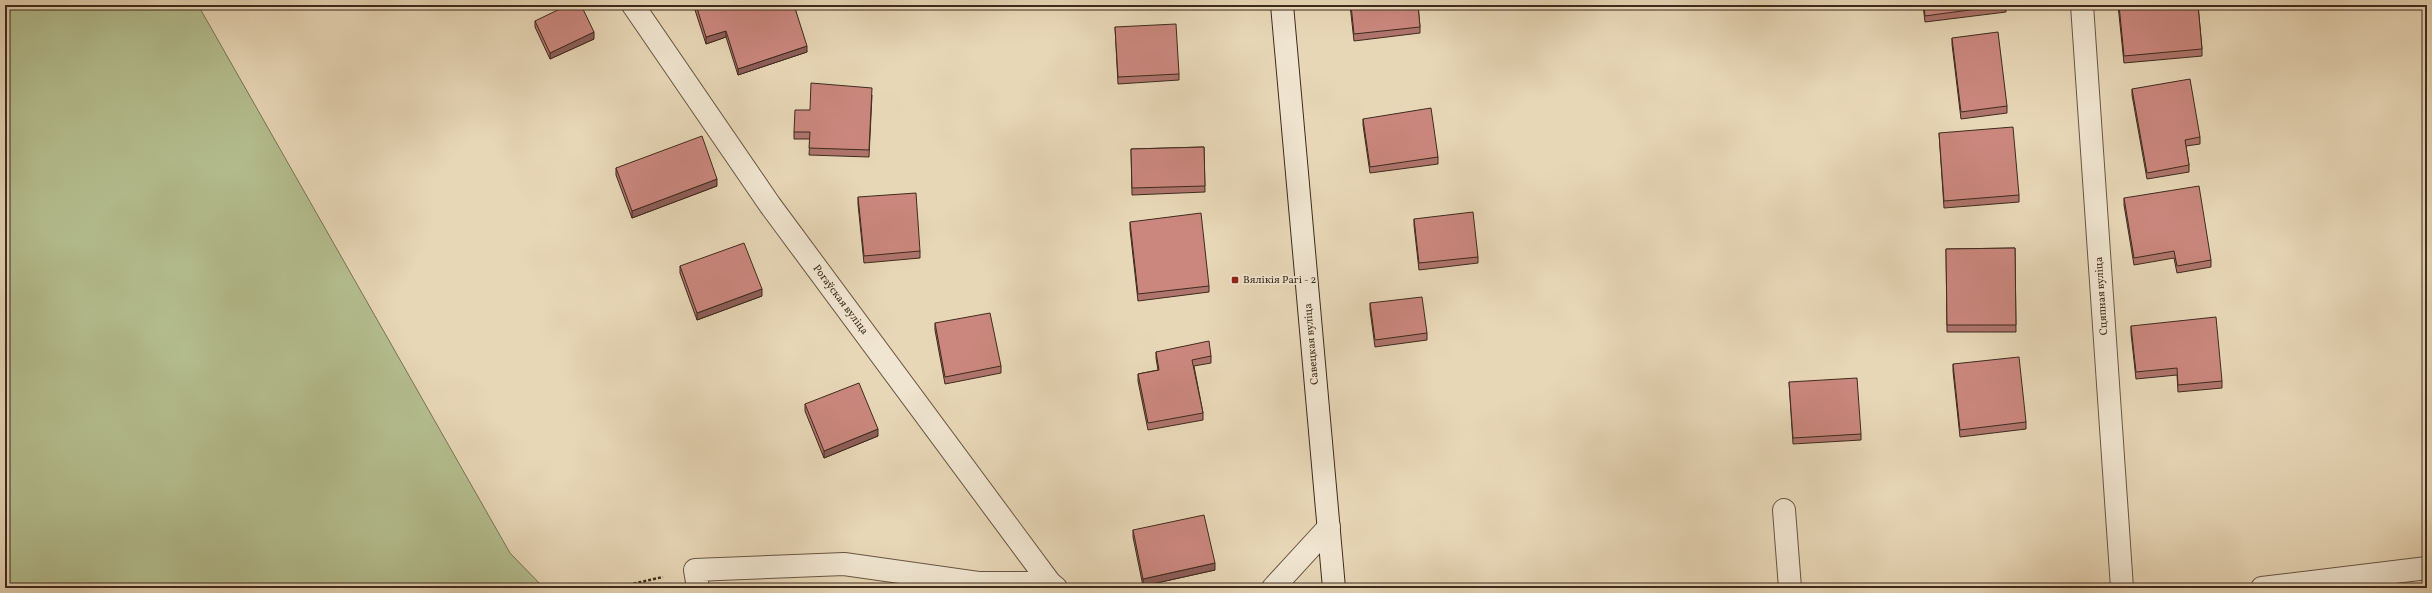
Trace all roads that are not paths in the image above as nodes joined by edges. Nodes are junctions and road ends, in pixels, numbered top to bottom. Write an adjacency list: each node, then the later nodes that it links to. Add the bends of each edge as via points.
1 (634, 5): 8 (street, Рогаўская вуліца, via 770,205)
2 (1282, 5): 5 (street, Савецкая вуліца)
3 (2082, 5): 12 (street, Сцяпная вуліца)
4 (1784, 510): 11 (street)
5 (1329, 527): 9 (street); 10 (street, Савецкая вуліца)
6 (2427, 568): 13 (street)
7 (696, 579): 8 (street, via 844,564 978,583)
8 (1053, 585)
9 (1273, 588)
10 (1334, 588)
11 (1790, 588)
12 (2122, 588)
13 (2262, 588)

